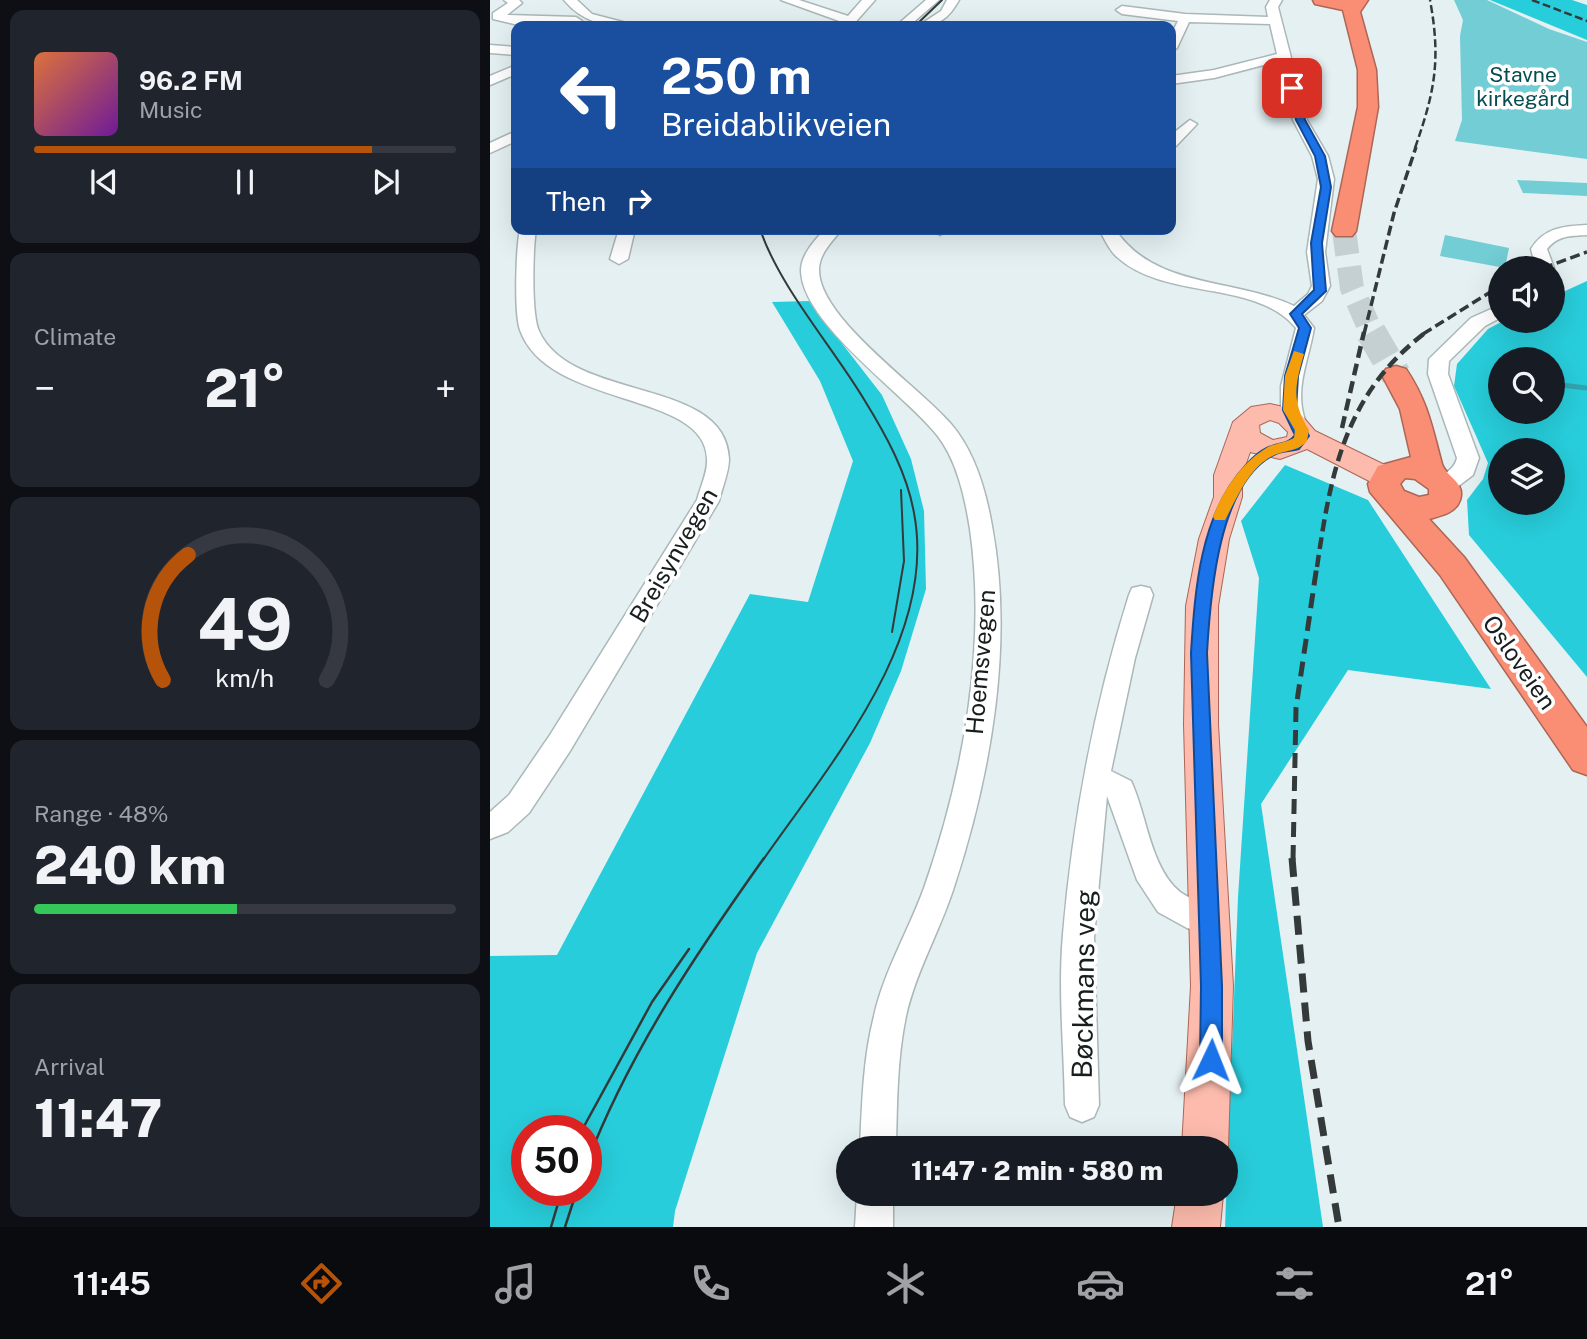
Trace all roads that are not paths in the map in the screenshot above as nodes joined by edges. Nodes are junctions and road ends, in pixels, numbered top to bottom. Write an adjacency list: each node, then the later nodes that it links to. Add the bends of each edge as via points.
1 (510, 0): 12 (street, via 516,3 497,16)
2 (570, 0): 12 (street)
3 (787, 0): 13 (street)
4 (869, 0): 14 (street)
5 (933, 0): 15 (street)
6 (953, 0): 16 (street, via 946,13)
7 (1276, 0): 17 (street, via 1272,4)
8 (1322, 1): 9 (highway); 18 (highway)
9 (1357, 2): 18 (highway, via 1351,12)
10 (1120, 5): 11 (street)
11 (1185, 18): 17 (street, via 1220,15); 19 (street)
12 (578, 21)
13 (840, 21)
14 (851, 21)
15 (909, 21)
16 (932, 21)
17 (1276, 21): 22 (street)
18 (1354, 29): 31 (highway, via 1367,70 1368,107)
19 (1176, 37)
20 (490, 49): 21 (street)
21 (511, 51)
22 (1285, 55): 24 (street); 38 (street, via 1300,120 1320,156 1326,187 1317,243 1320,291)
23 (511, 71): 25 (street)
24 (1176, 79)
25 (490, 81)
26 (1190, 124): 28 (street)
27 (511, 138): 29 (street)
28 (1176, 138)
29 (490, 149)
30 (1587, 230): 36 (street, via 1545,239 1539,249)
31 (1344, 231)
32 (527, 235): 52 (street, Breisynvegen, via 528,330 533,342 567,372 598,387 697,418 716,436 719,462 708,500 560,743 519,804)
33 (625, 235): 37 (street)
34 (830, 235): 55 (street, Hoemsvegen, via 812,260 812,284 818,298 864,353 946,430 972,491 990,589 979,709 962,805 939,889 904,968 890,1016)
35 (1110, 235): 38 (street, via 1126,256 1153,271 1274,303)
36 (1541, 256)
37 (619, 259)
38 (1296, 314): 41 (street, via 1305,328)
39 (1488, 317): 46 (street, via 1439,359 1438,374 1468,458 1465,470)
40 (1396, 375): 43 (highway, Osloveien)
41 (1292, 376): 42 (street); 44 (street)
42 (1252, 421): 44 (main road, Osloveien, via 1281,414); 44 (main road, via 1254,442); 47 (main road, via 1228,475)
43 (1418, 425): 45 (highway); 46 (highway, Osloveien, via 1426,439)
44 (1291, 438): 45 (main road, Osloveien); 47 (main road, via 1252,466)
45 (1391, 482): 46 (highway, via 1409,467); 48 (highway, Osloveien)
46 (1437, 487): 48 (highway, Osloveien, via 1441,528)
47 (1227, 497): 53 (main road, via 1207,571 1199,653)
48 (1452, 566): 50 (highway, Osloveien)
49 (1141, 595): 51 (street, Bøckmans veg)
50 (1587, 758)
51 (1095, 779): 53 (street, via 1121,790 1156,890 1180,910); 54 (street, Bøckmans veg, via 1078,937)
52 (490, 826)
53 (1210, 919): 56 (main road, via 1212,1032)
54 (1082, 1105)
55 (878, 1136)
56 (1206, 1136)
57 (875, 1206): 59 (street)
58 (1199, 1206): 60 (main road)
59 (874, 1227)
60 (1196, 1227)

